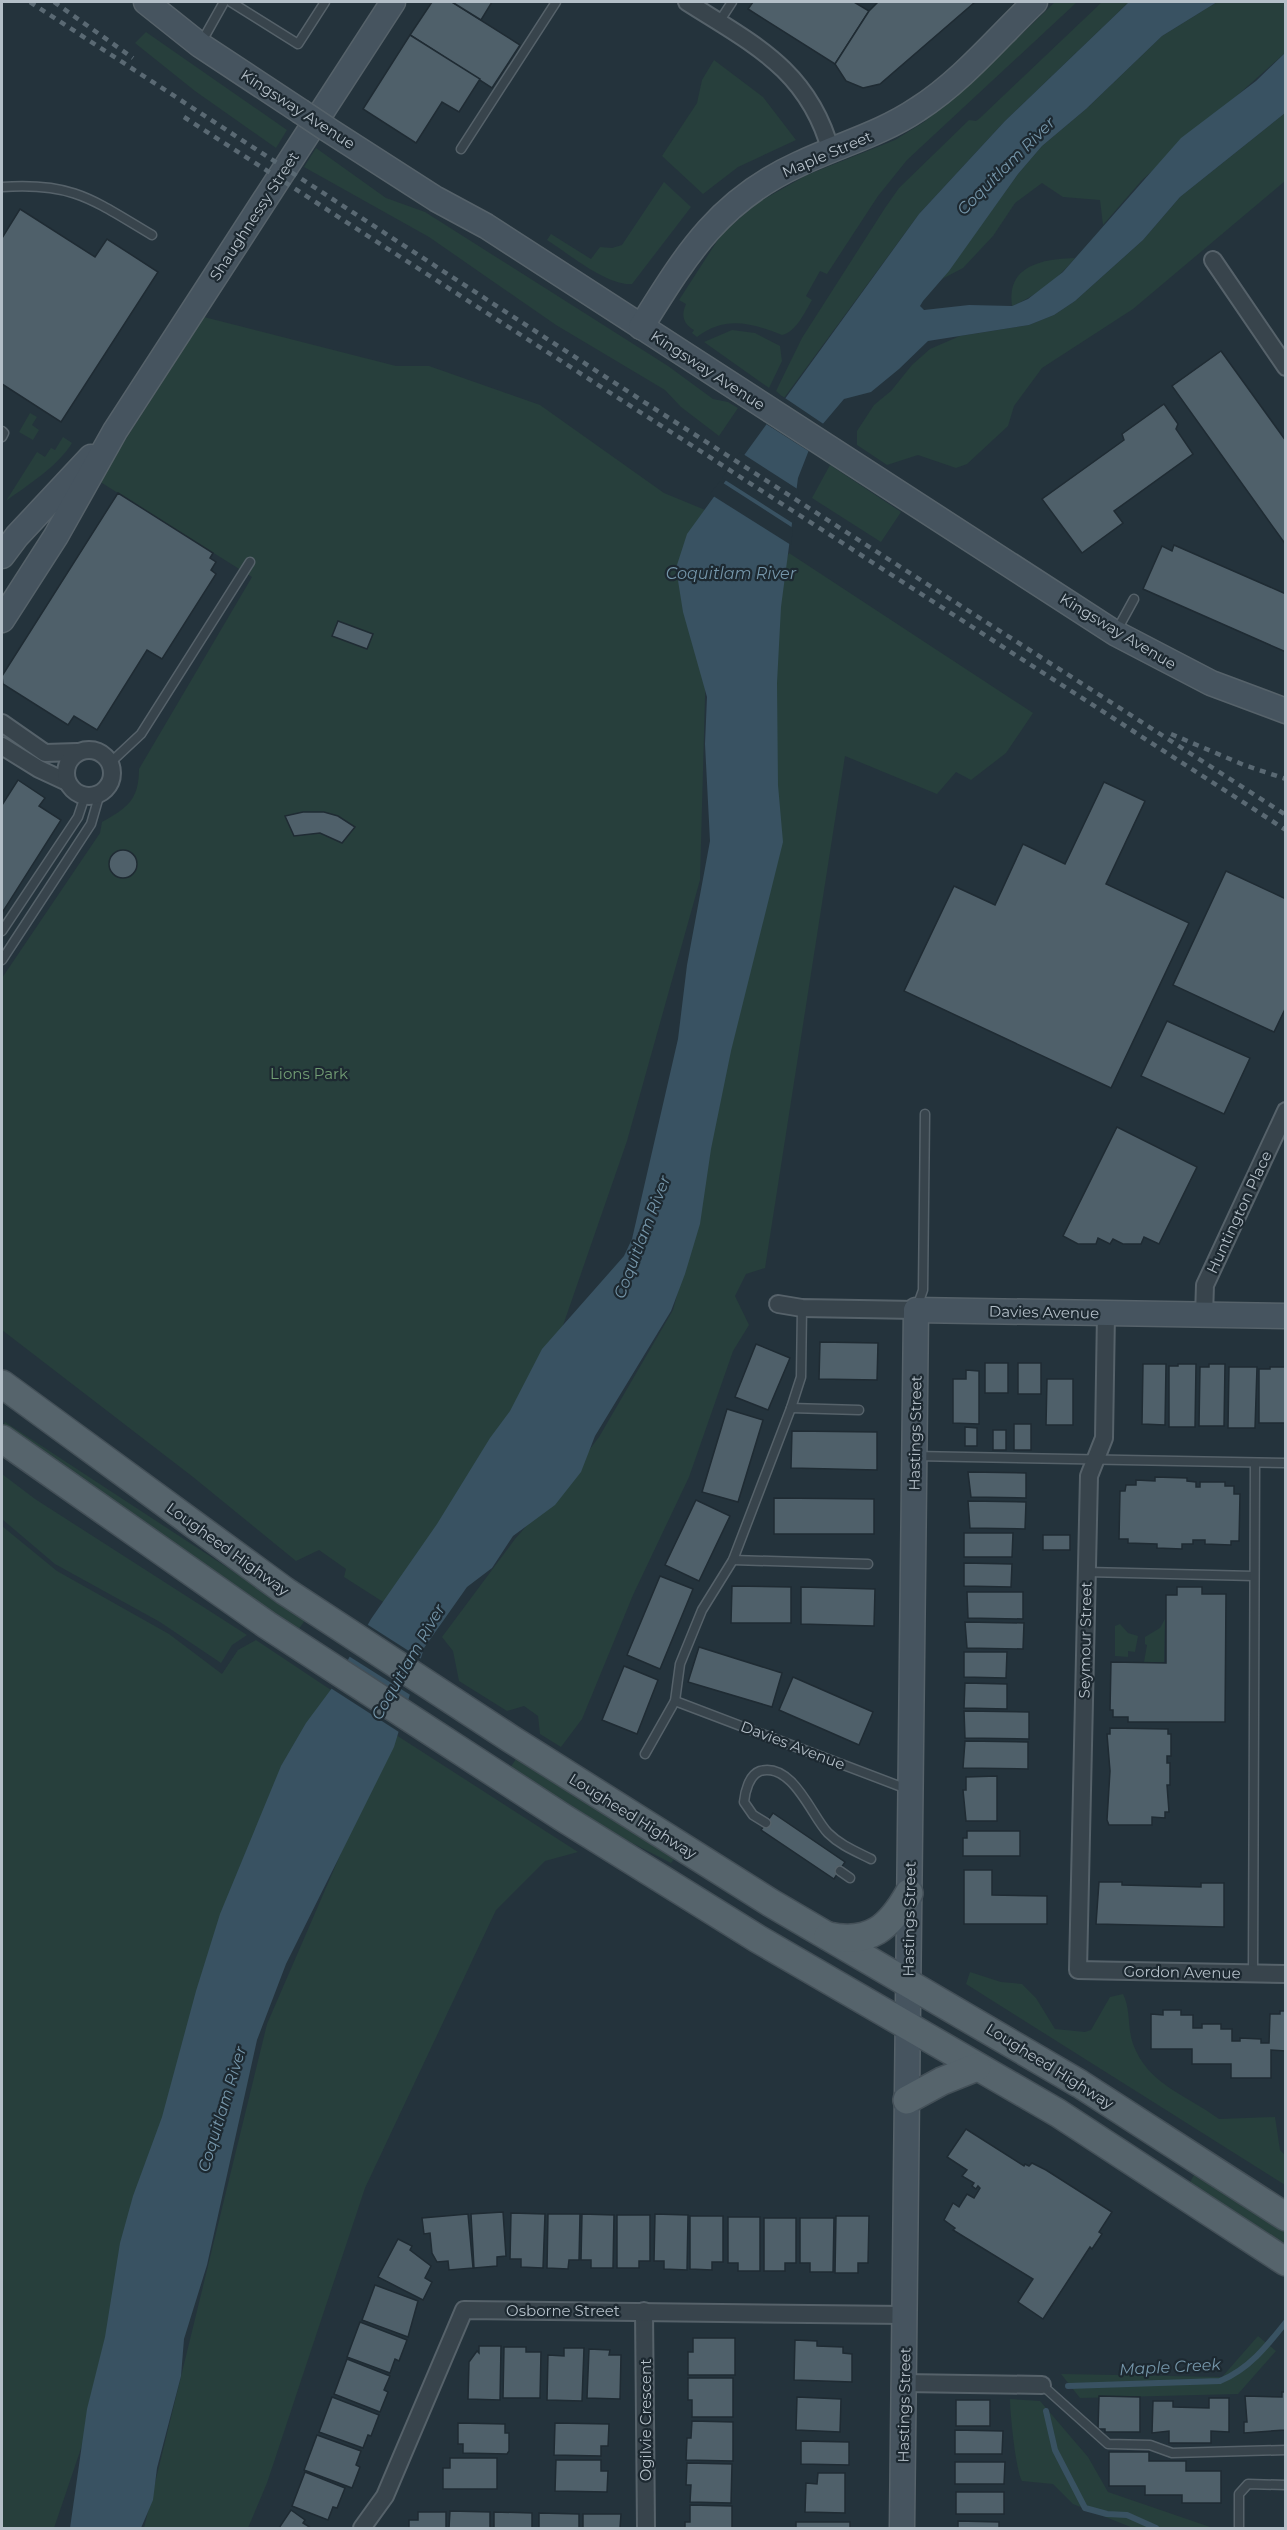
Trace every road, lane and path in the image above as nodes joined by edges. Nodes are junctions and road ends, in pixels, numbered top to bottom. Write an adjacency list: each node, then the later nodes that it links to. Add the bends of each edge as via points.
1 (146, 2): 11 (main road, Kingsway Avenue)
2 (225, 2): 11 (lane)
3 (231, 2): 4 (lane, via 298,44)
4 (325, 2)
5 (393, 2): 20 (main road, Shaughnessy Street)
6 (556, 2): 12 (lane)
7 (687, 2): 10 (street)
8 (732, 2): 10 (lane)
9 (1035, 2): 13 (main road, Maple Street, via 921,108)
10 (719, 22): 13 (street, via 771,57 794,78 822,121)
11 (200, 45): 17 (main road, Kingsway Avenue, bridge)
12 (461, 149)
13 (831, 152): 17 (main road, Maple Street, via 772,177 717,218 686,257)
14 (2, 187): 15 (lane, via 70,190)
15 (152, 235)
16 (1214, 260): 18 (street)
17 (641, 327): 27 (main road, Kingsway Avenue)
18 (1286, 367)
19 (2, 431): 21 (lane)
20 (115, 431): 22 (main road, Shaughnessy Street); 26 (main road, Shaughnessy Street, via 56,536)
21 (2, 437)
22 (9, 539): 23 (main road, Shaughnessy Street)
23 (2, 556)
24 (250, 562): 32 (lane, via 141,734)
25 (1134, 599): 27 (lane)
26 (2, 620)
27 (1115, 633): 28 (main road, Kingsway Avenue, via 1211,683)
28 (1286, 711)
29 (2, 723): 31 (street, via 45,753)
30 (2, 746): 33 (street, via 39,770)
31 (77, 752): 32 (street, via 92,749); 33 (street, via 67,764)
32 (110, 763): 34 (street, via 111,778)
33 (67, 782): 34 (street, via 74,791)
34 (93, 794): 35 (lane); 36 (lane, via 91,824)
35 (2, 931)
36 (2, 960)
37 (1286, 1111): 43 (street, Huntington Place, via 1205,1286)
38 (925, 1114): 41 (lane, via 923,1290)
39 (778, 1304): 40 (street, Davies Avenue)
40 (802, 1308): 41 (street, Davies Avenue); 46 (lane, via 801,1377)
41 (916, 1310): 42 (main road, Davies Avenue); 49 (main road, Hastings Street)
42 (1106, 1313): 43 (main road, Davies Avenue); 50 (street, Seymour Street, via 1104,1438)
43 (1204, 1315): 44 (main road, Davies Avenue)
44 (1286, 1316)
45 (2, 1384): 65 (main road, Lougheed Highway, via 285,1591 511,1739)
46 (791, 1408): 47 (lane); 53 (lane)
47 (859, 1410)
48 (2, 1439): 70 (main road, via 297,1645 693,1900)
49 (914, 1456): 50 (lane); 59 (main road, Hastings Street)
50 (1095, 1461): 51 (lane); 55 (street, Seymour Street, via 1089,1476)
51 (1255, 1463): 52 (lane); 56 (lane)
52 (1286, 1463)
53 (733, 1560): 54 (lane); 57 (lane, via 702,1610 680,1664)
54 (868, 1564)
55 (1087, 1572): 56 (lane); 66 (street, Seymour Street)
56 (1254, 1576): 67 (lane)
57 (675, 1701): 58 (lane); 59 (lane, Davies Avenue)
58 (645, 1754)
59 (911, 1790): 64 (main road, Hastings Street)
60 (766, 1823): 61 (lane, via 753,1815 744,1802 751,1779 765,1771 799,1788 826,1831 841,1845)
61 (871, 1859)
62 (840, 1871): 63 (lane)
63 (850, 1878)
64 (909, 1893): 65 (main road, via 894,1917 876,1932 852,1938); 69 (main road, Hastings Street)
65 (823, 1934): 69 (main road, Lougheed Highway)
66 (1078, 1970): 67 (street, Gordon Avenue)
67 (1253, 1973): 68 (street, Gordon Avenue)
68 (1286, 1974)
69 (909, 1983): 70 (main road, Hastings Street); 73 (main road, Lougheed Highway, via 1080,2084)
70 (908, 2026): 71 (main road); 72 (main road, Hastings Street)
71 (977, 2067): 72 (main road, via 942,2080); 74 (main road, via 1098,2138)
72 (907, 2100): 76 (main road, Hastings Street)
73 (1286, 2217)
74 (1286, 2262)
75 (644, 2311): 76 (street, Osborne Street); 81 (street, Osborne Street, via 464,2310 384,2496); 82 (street, Ogilvie Crescent)
76 (905, 2315): 77 (main road, Hastings Street)
77 (904, 2383): 78 (street); 83 (main road, Hastings Street)
78 (1042, 2385): 79 (lane, via 1108,2444 1150,2445 1172,2453)
79 (1286, 2450)
80 (1286, 2485): 84 (lane, via 1248,2484 1239,2494)
81 (362, 2529)
82 (646, 2529)
83 (902, 2529)
84 (1239, 2529)

